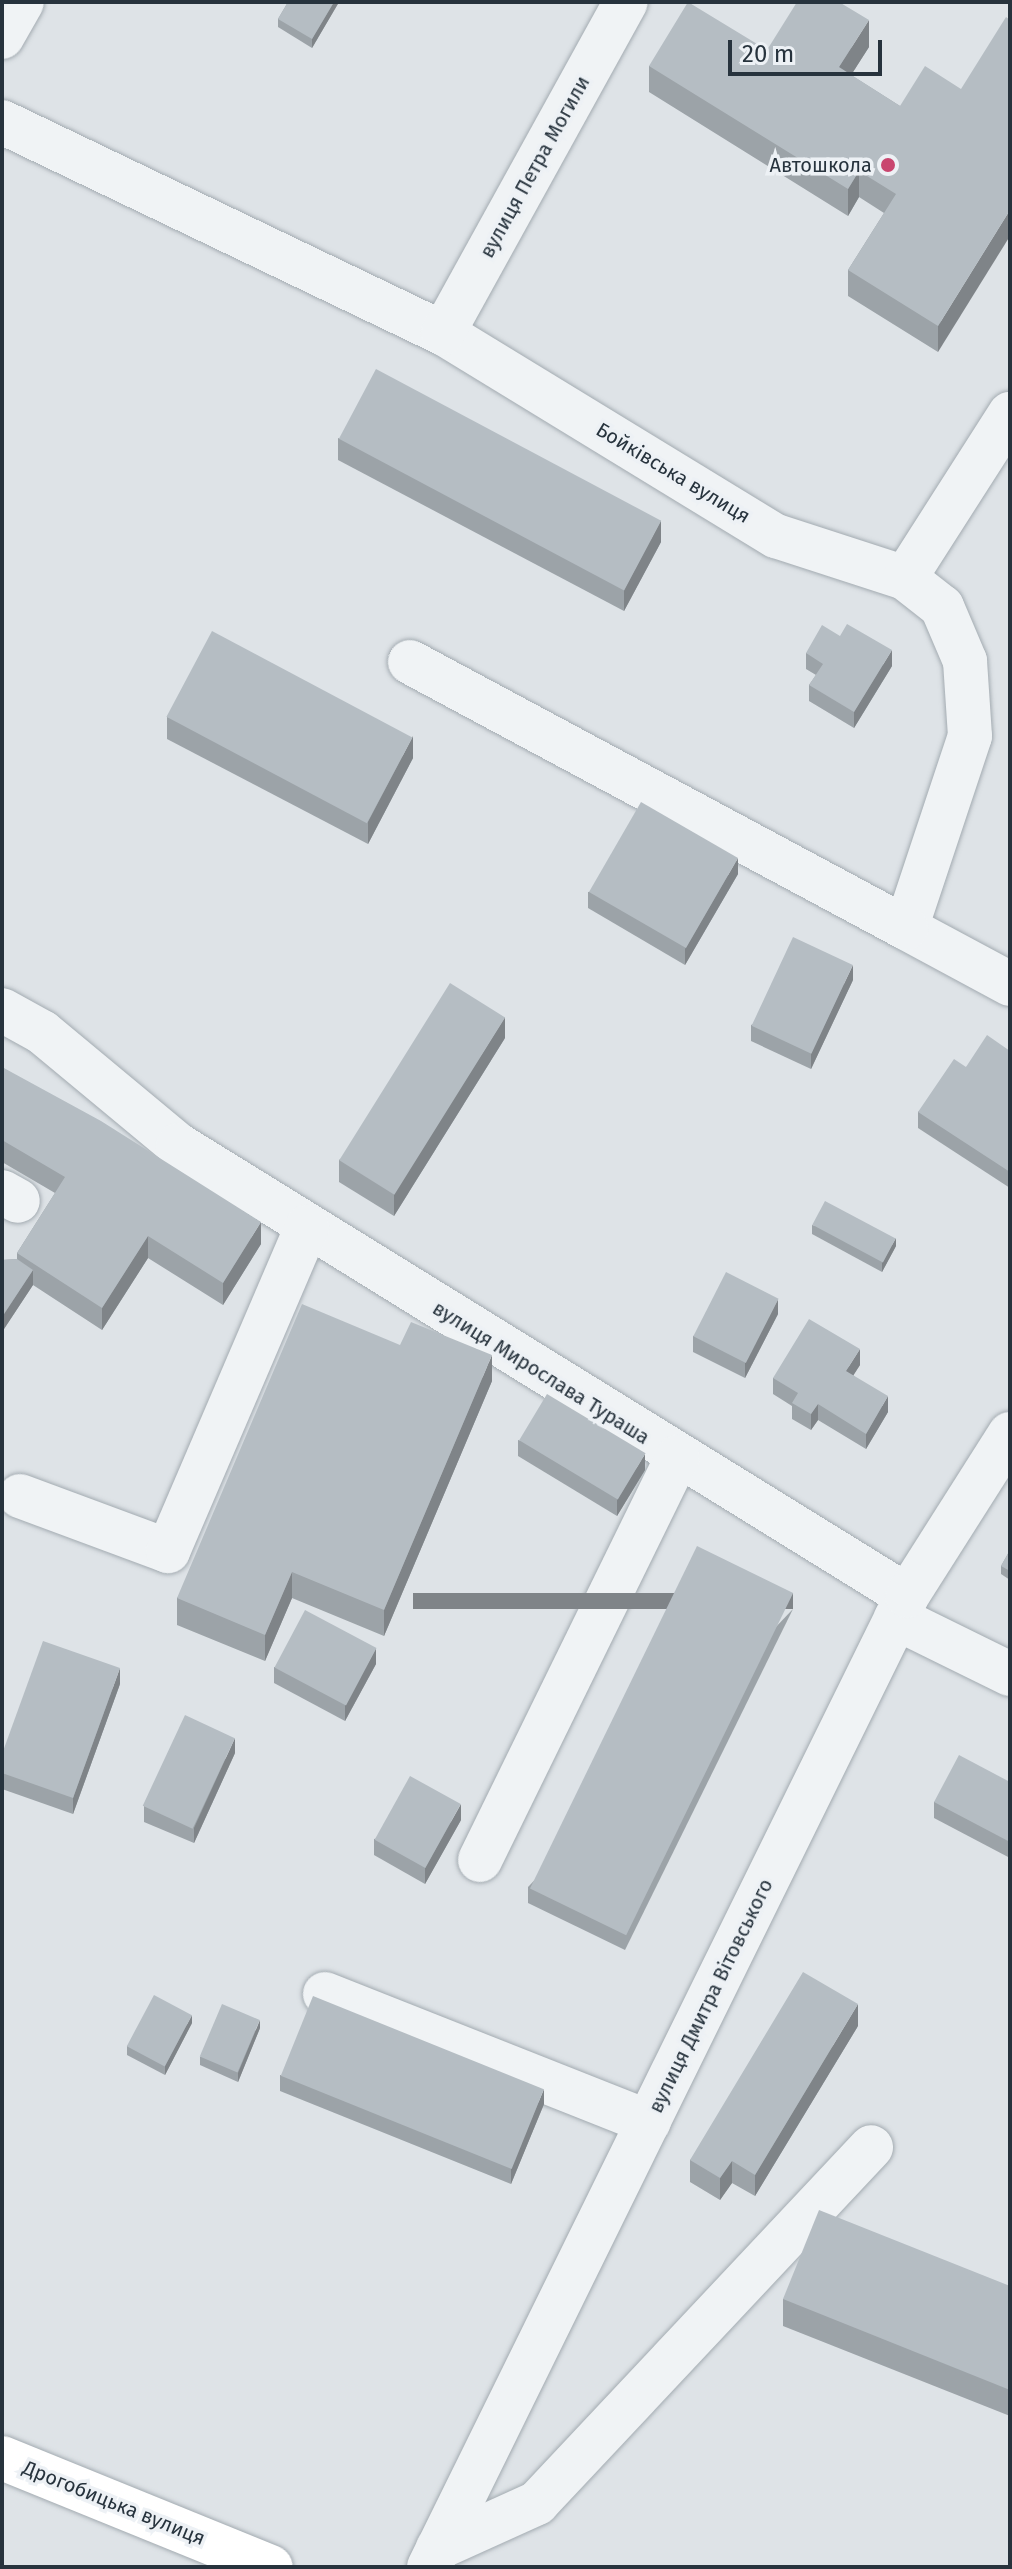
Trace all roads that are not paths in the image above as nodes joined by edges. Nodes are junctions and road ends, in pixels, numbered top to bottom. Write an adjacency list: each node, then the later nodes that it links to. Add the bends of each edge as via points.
1 (22, 2): 3 (street)
2 (626, 2): 5 (street, вулиця Петра Могили)
3 (2, 37)
4 (2, 122): 5 (street, Бойківська вулиця)
5 (443, 333): 7 (street, Бойківська вулиця, via 776,536)
6 (1010, 414): 7 (street)
7 (905, 578): 9 (street, Бойківська вулиця, via 942,607 965,661 970,736)
8 (410, 662): 9 (street)
9 (906, 928): 10 (street)
10 (1010, 984)
11 (2, 1010): 12 (street, вулиця Мирослава Тураша, via 42,1032 178,1145)
12 (307, 1227): 14 (street, вулиця Мирослава Тураша); 15 (street, via 168,1551)
13 (1010, 1434): 16 (street, вулиця Дмитра Вітовського)
14 (677, 1457): 16 (street, вулиця Мирослава Тураша); 18 (street)
15 (20, 1496)
16 (902, 1607): 17 (street, вулиця Мирослава Тураша); 20 (street, вулиця Дмитра Вітовського)
17 (1010, 1674)
18 (480, 1860)
19 (325, 1994): 20 (street)
20 (649, 2122): 23 (street, вулиця Дмитра Вітовського)
21 (871, 2147): 23 (street, via 537,2503)
22 (2, 2458): 24 (main road, Дрогобицька вулиця)
23 (433, 2558)
24 (271, 2567)

